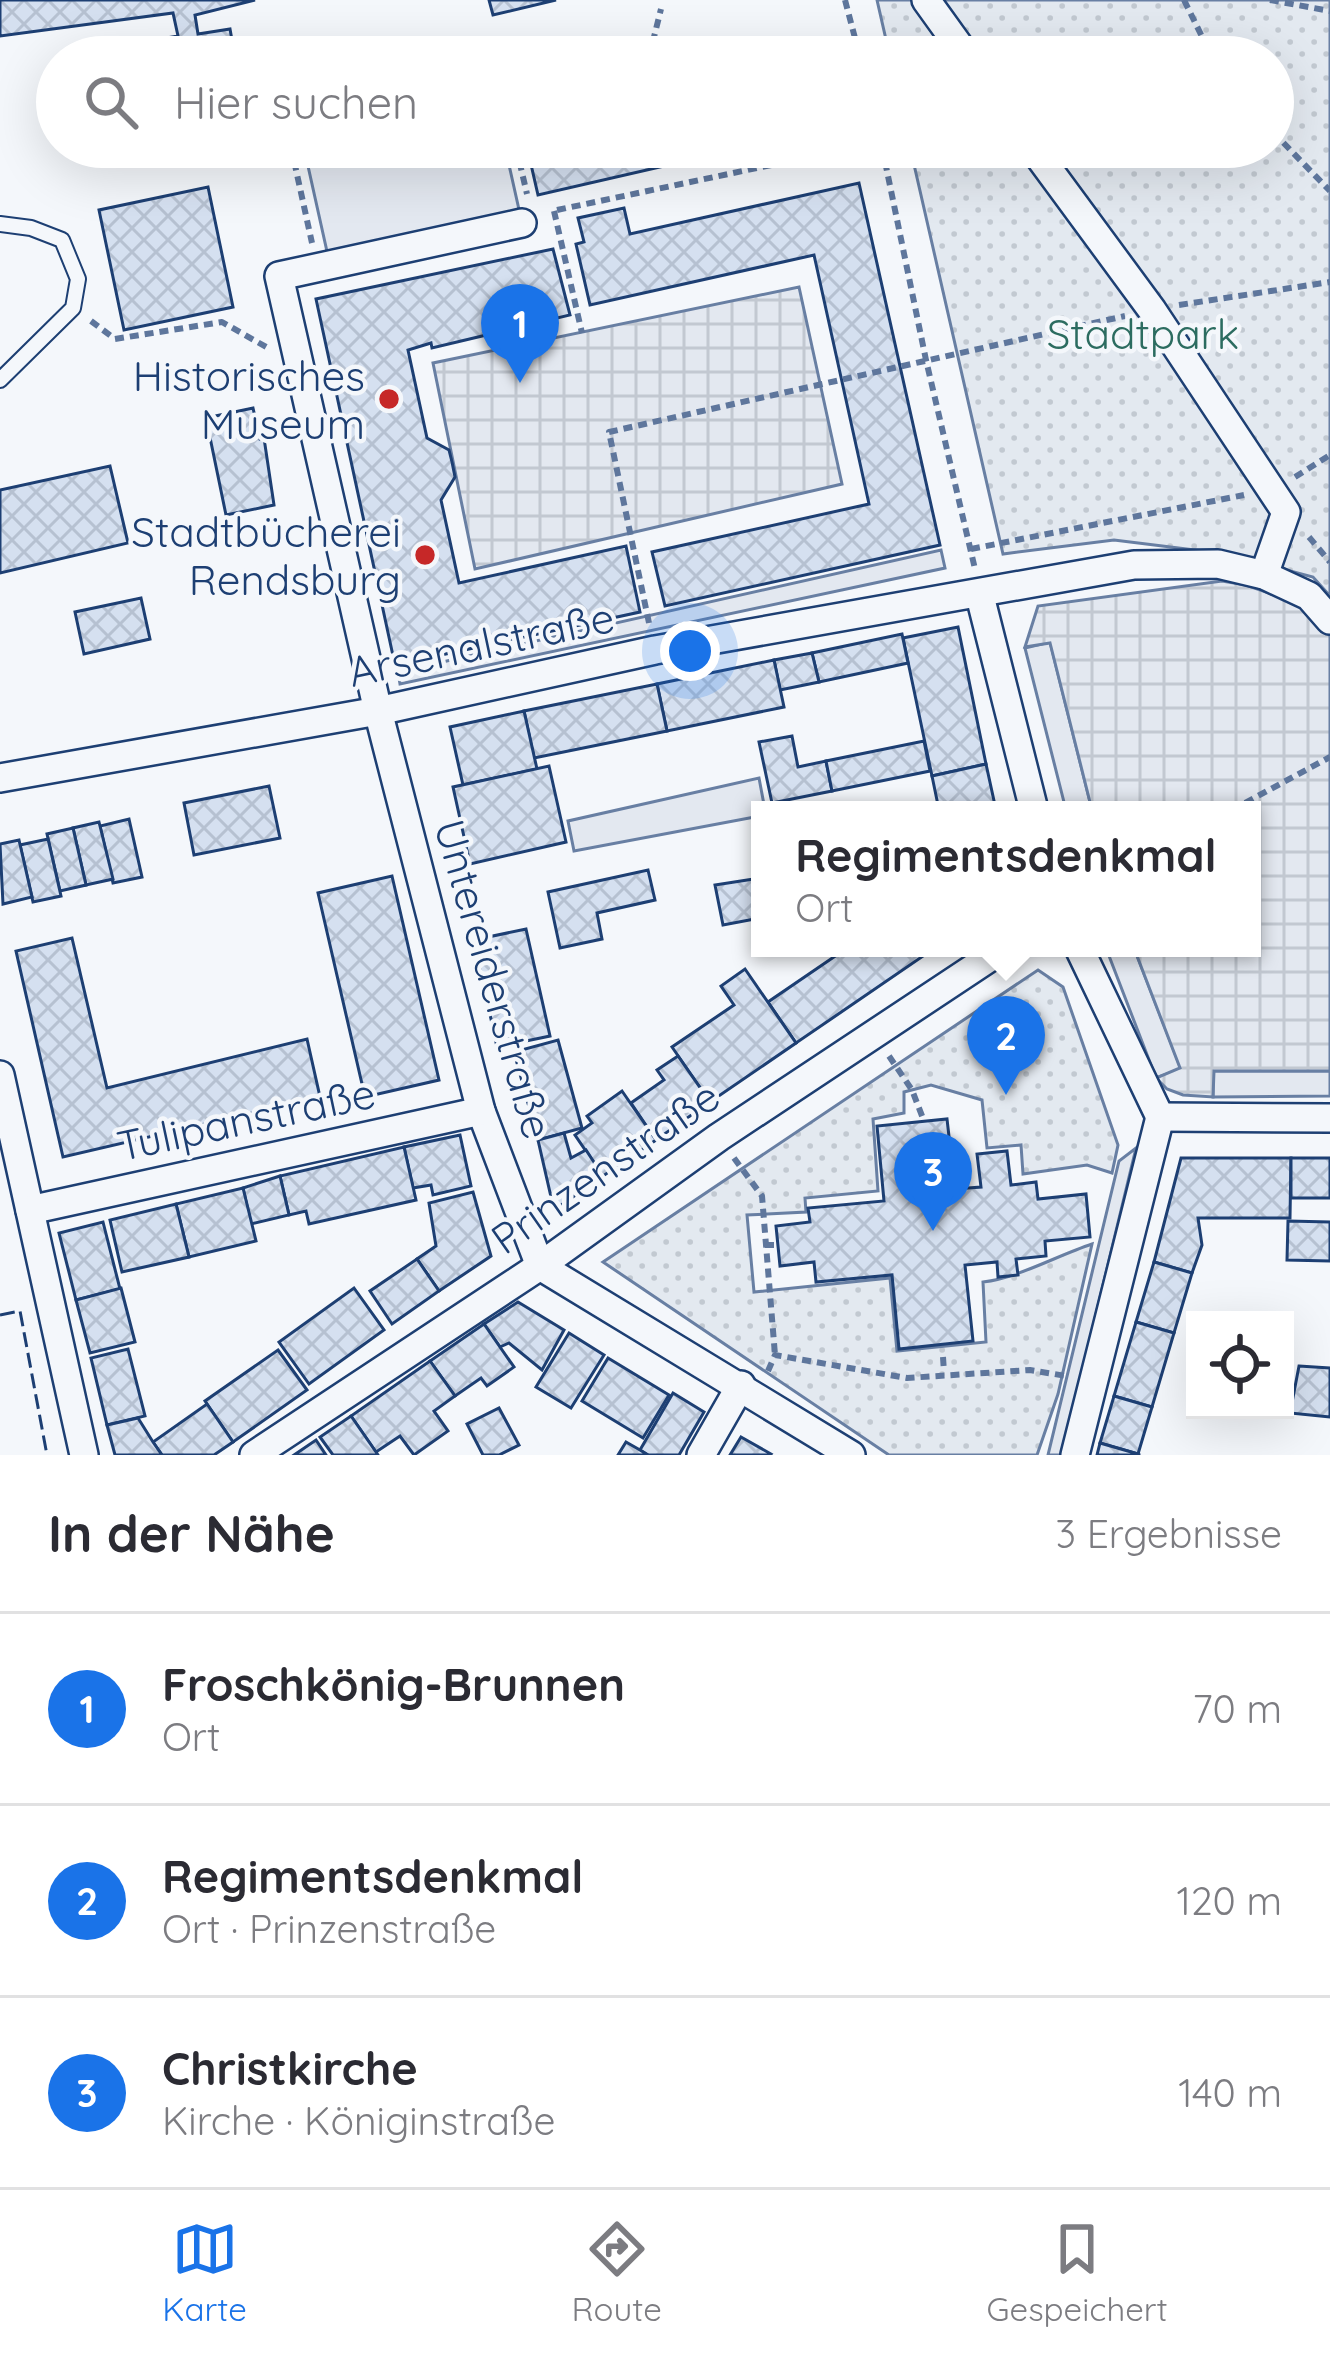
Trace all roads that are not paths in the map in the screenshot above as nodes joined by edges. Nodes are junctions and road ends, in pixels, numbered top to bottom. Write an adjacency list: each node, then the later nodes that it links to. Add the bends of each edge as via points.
1 (926, 0): 2 (street)
2 (952, 36)
3 (1048, 168): 7 (street, via 1286,512)
4 (528, 222): 10 (street, Untereiderstraße, via 279,276)
5 (0, 224): 6 (lane, via 62,240 77,279 73,308)
6 (0, 380)
7 (1264, 575): 8 (street, Arsenalstraße, via 1218,564 1134,566); 9 (street, Arsenalstraße, via 1309,596)
8 (980, 596): 10 (street, Arsenalstraße, via 655,650); 12 (street)
9 (1330, 620)
10 (378, 711): 11 (street, Arsenalstraße); 16 (street, Untereiderstraße)
11 (0, 778)
12 (1032, 801)
13 (990, 957): 20 (street, Prinzenstraße)
14 (1083, 957): 17 (street)
15 (0, 1075): 19 (street)
16 (482, 1111): 19 (street, Tulipanstraße); 20 (street, Untereiderstraße)
17 (1160, 1117): 18 (street); 26 (street)
18 (1330, 1118)
19 (29, 1210): 22 (street)
20 (540, 1266): 21 (street); 23 (street, Prinzenstraße)
21 (749, 1391): 24 (street); 25 (street)
22 (84, 1455)
23 (254, 1455)
24 (701, 1455)
25 (850, 1455)
26 (1075, 1455)

